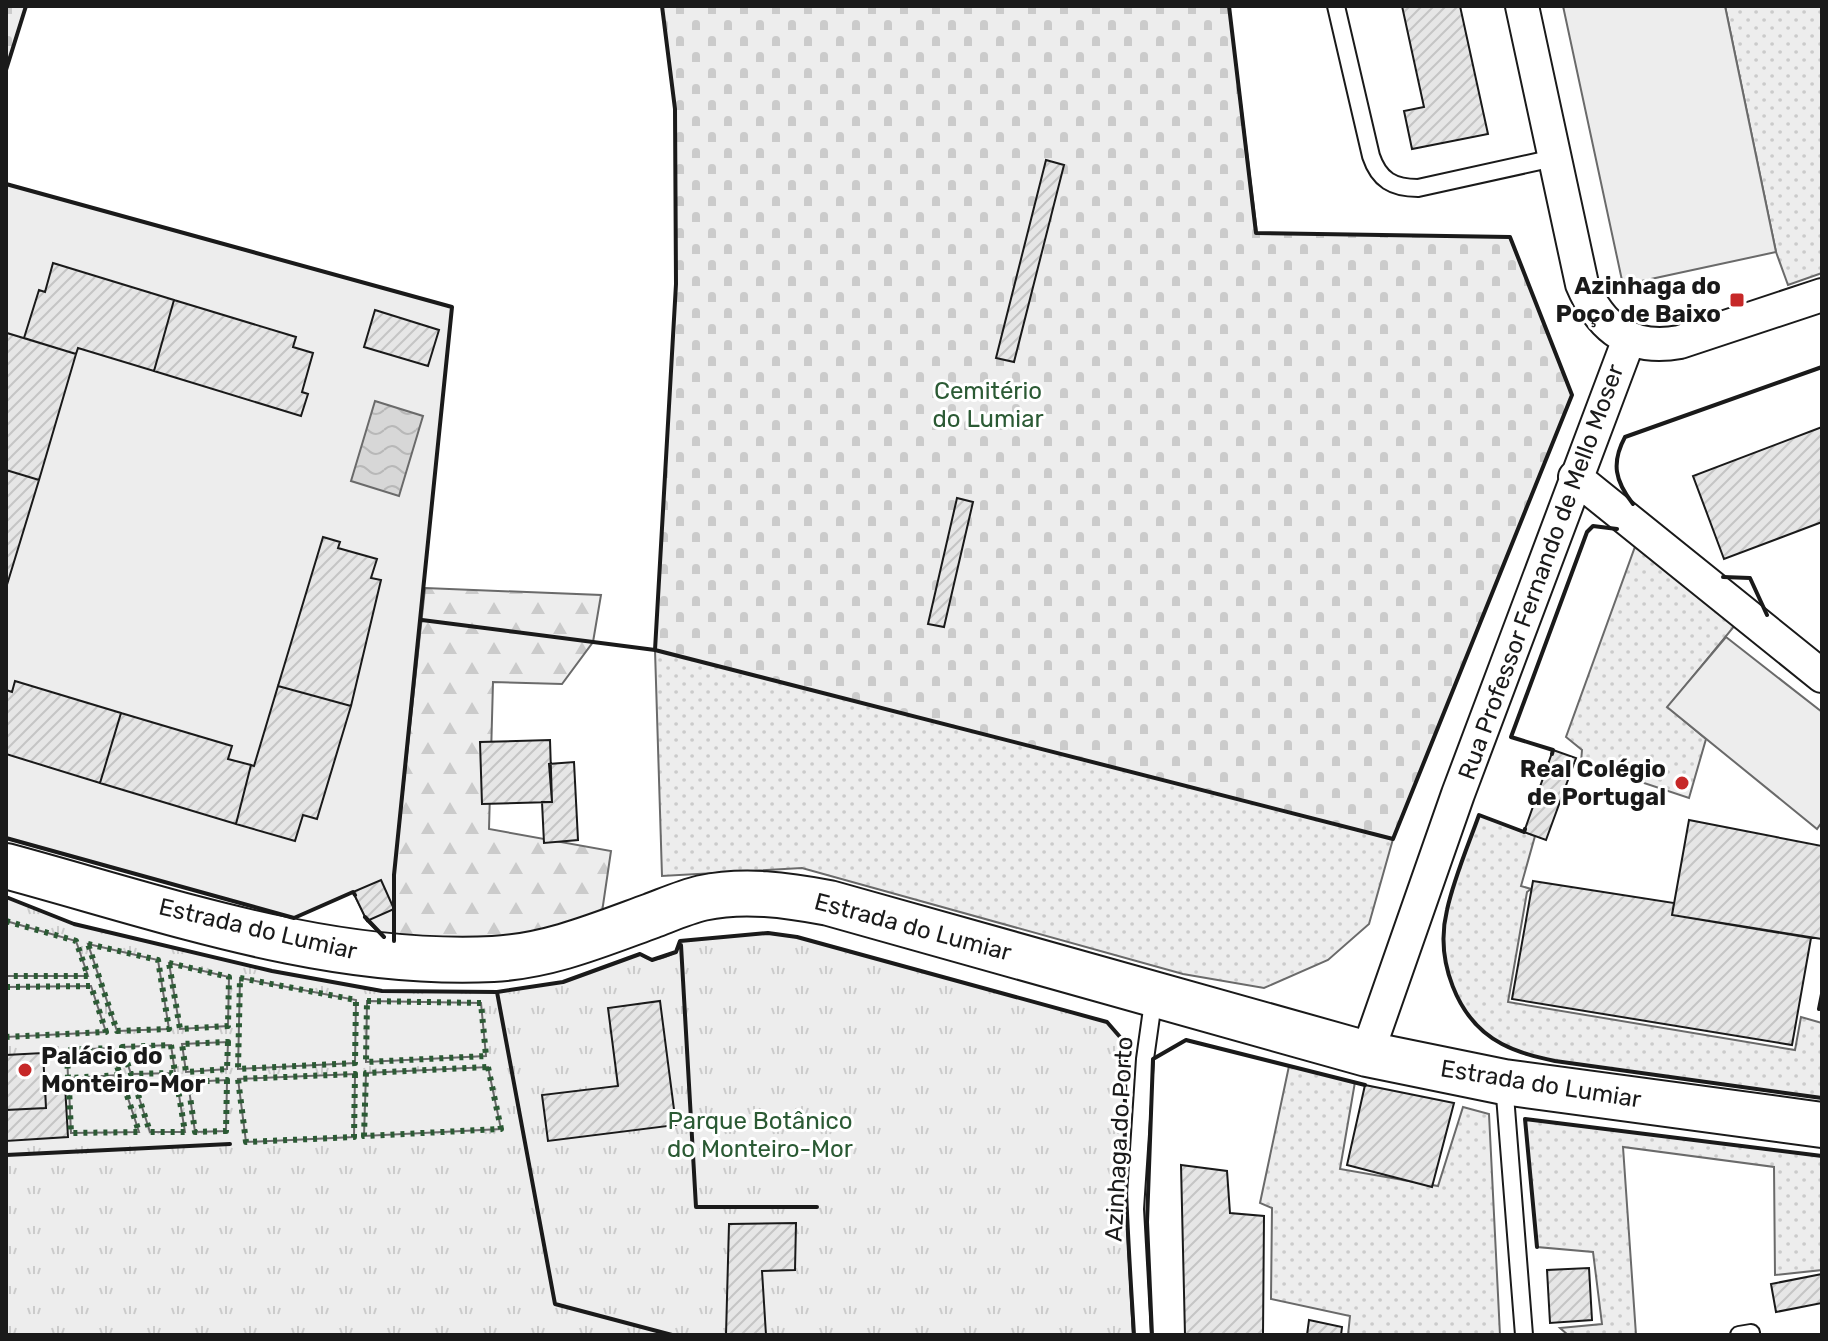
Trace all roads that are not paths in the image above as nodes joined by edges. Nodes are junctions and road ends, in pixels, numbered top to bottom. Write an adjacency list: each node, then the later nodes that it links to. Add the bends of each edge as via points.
1 (1336, 6): 3 (lane, via 1371,156 1386,182 1418,188)
2 (1522, 6): 3 (street, Rua Professor Fernando de Mello Moser)
3 (1554, 158): 5 (street, Rua Professor Fernando de Mello Moser, via 1582,284 1606,324)
4 (1822, 295): 5 (street, via 1680,342 1656,347)
5 (1629, 339): 6 (street, Rua Professor Fernando de Mello Moser)
6 (1575, 477): 7 (street); 10 (street, Rua Professor Fernando de Mello Moser)
7 (1822, 676)
8 (6, 866): 9 (street, Estrada do Lumiar, via 290,942 398,959 495,959 561,949 701,898 786,895)
9 (1154, 994): 10 (street, Estrada do Lumiar); 13 (lane, Azinhaga do Porto, via 1135,1209)
10 (1367, 1054): 11 (street, Estrada do Lumiar)
11 (1504, 1082): 12 (street, Estrada do Lumiar); 14 (lane)
12 (1822, 1125)
13 (1142, 1335)
14 (1524, 1335)

